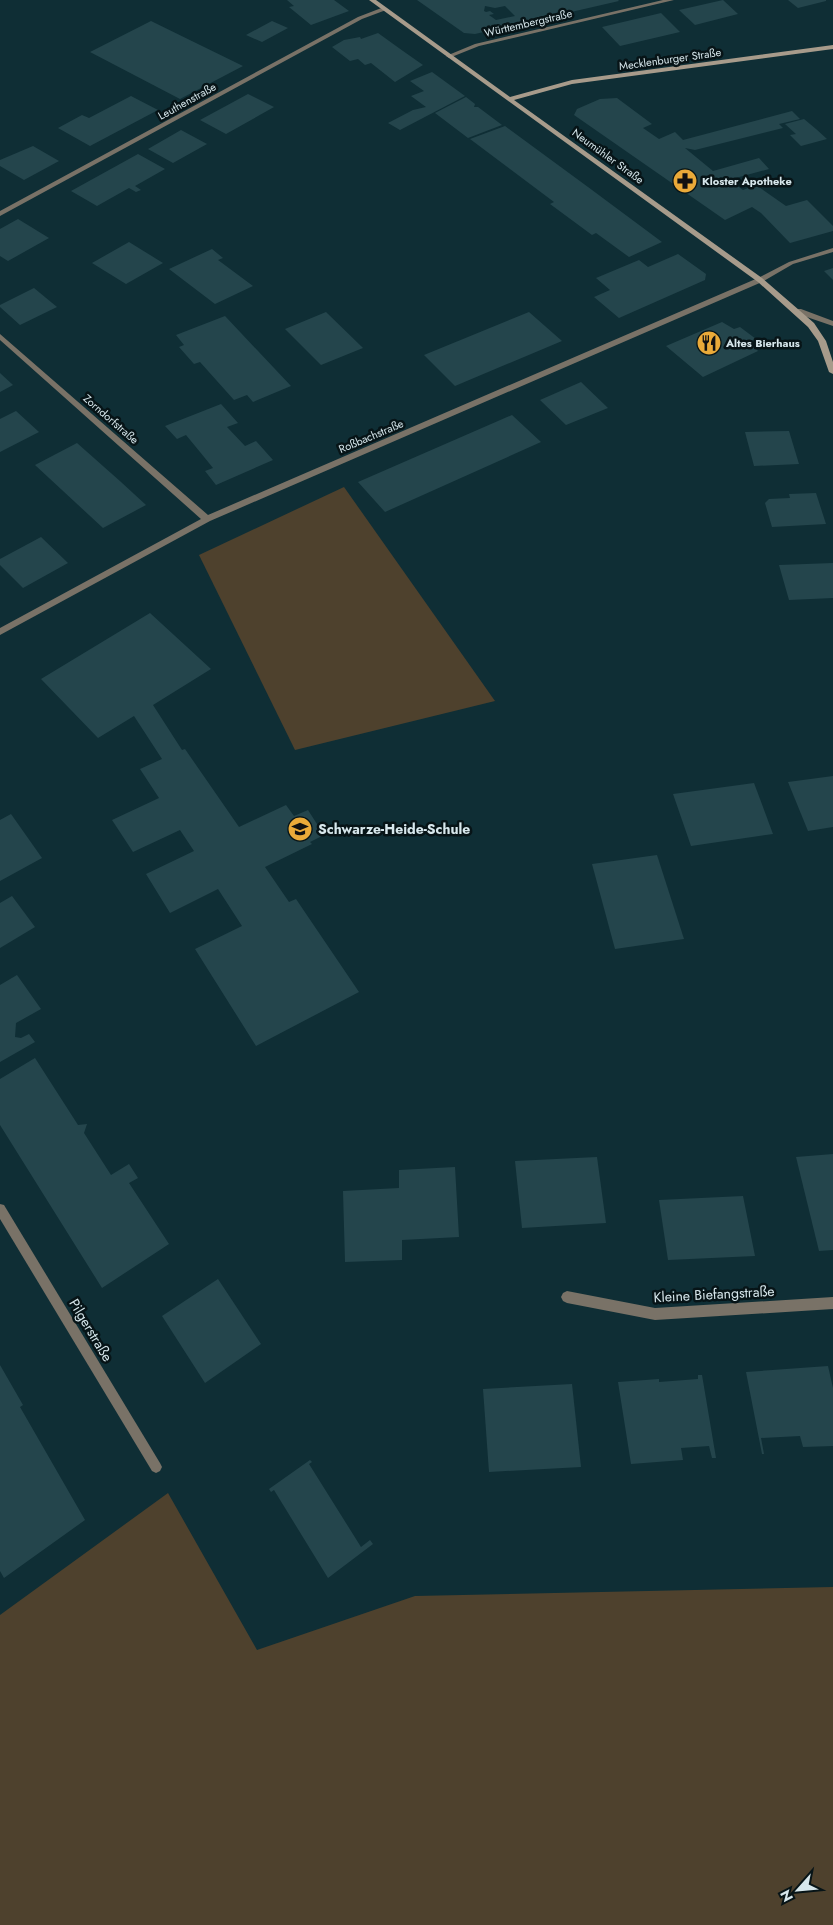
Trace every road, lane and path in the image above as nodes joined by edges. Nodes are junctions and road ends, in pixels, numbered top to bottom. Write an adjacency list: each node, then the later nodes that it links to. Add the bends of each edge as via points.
1 (372, 0): 3 (main road, Neumühler Straße)
2 (671, 0): 5 (street, Württembergstraße, via 477,46)
3 (384, 9): 5 (main road, Neumühler Straße); 7 (street, Leuthenstraße, via 360,18)
4 (833, 47): 6 (main road, Mecklenburger Straße, via 572,82)
5 (449, 56): 6 (main road, Neumühler Straße)
6 (510, 99): 9 (main road, Neumühler Straße)
7 (0, 214)
8 (833, 250): 9 (street, Roßbachstraße, via 790,263)
9 (760, 280): 10 (main road, Neumühler Straße); 14 (street, Roßbachstraße)
10 (798, 311): 11 (street, Neumühler Straße); 13 (main road, via 822,341)
11 (833, 324)
12 (0, 336): 14 (street, Zorndorfstraße)
13 (833, 372)
14 (208, 519): 15 (street, Roßbachstraße)
15 (0, 632)
16 (0, 1209): 19 (street, Pilgerstraße)
17 (568, 1297): 18 (street, Kleine Biefangstraße, via 655,1314)
18 (833, 1303)
19 (156, 1467)

